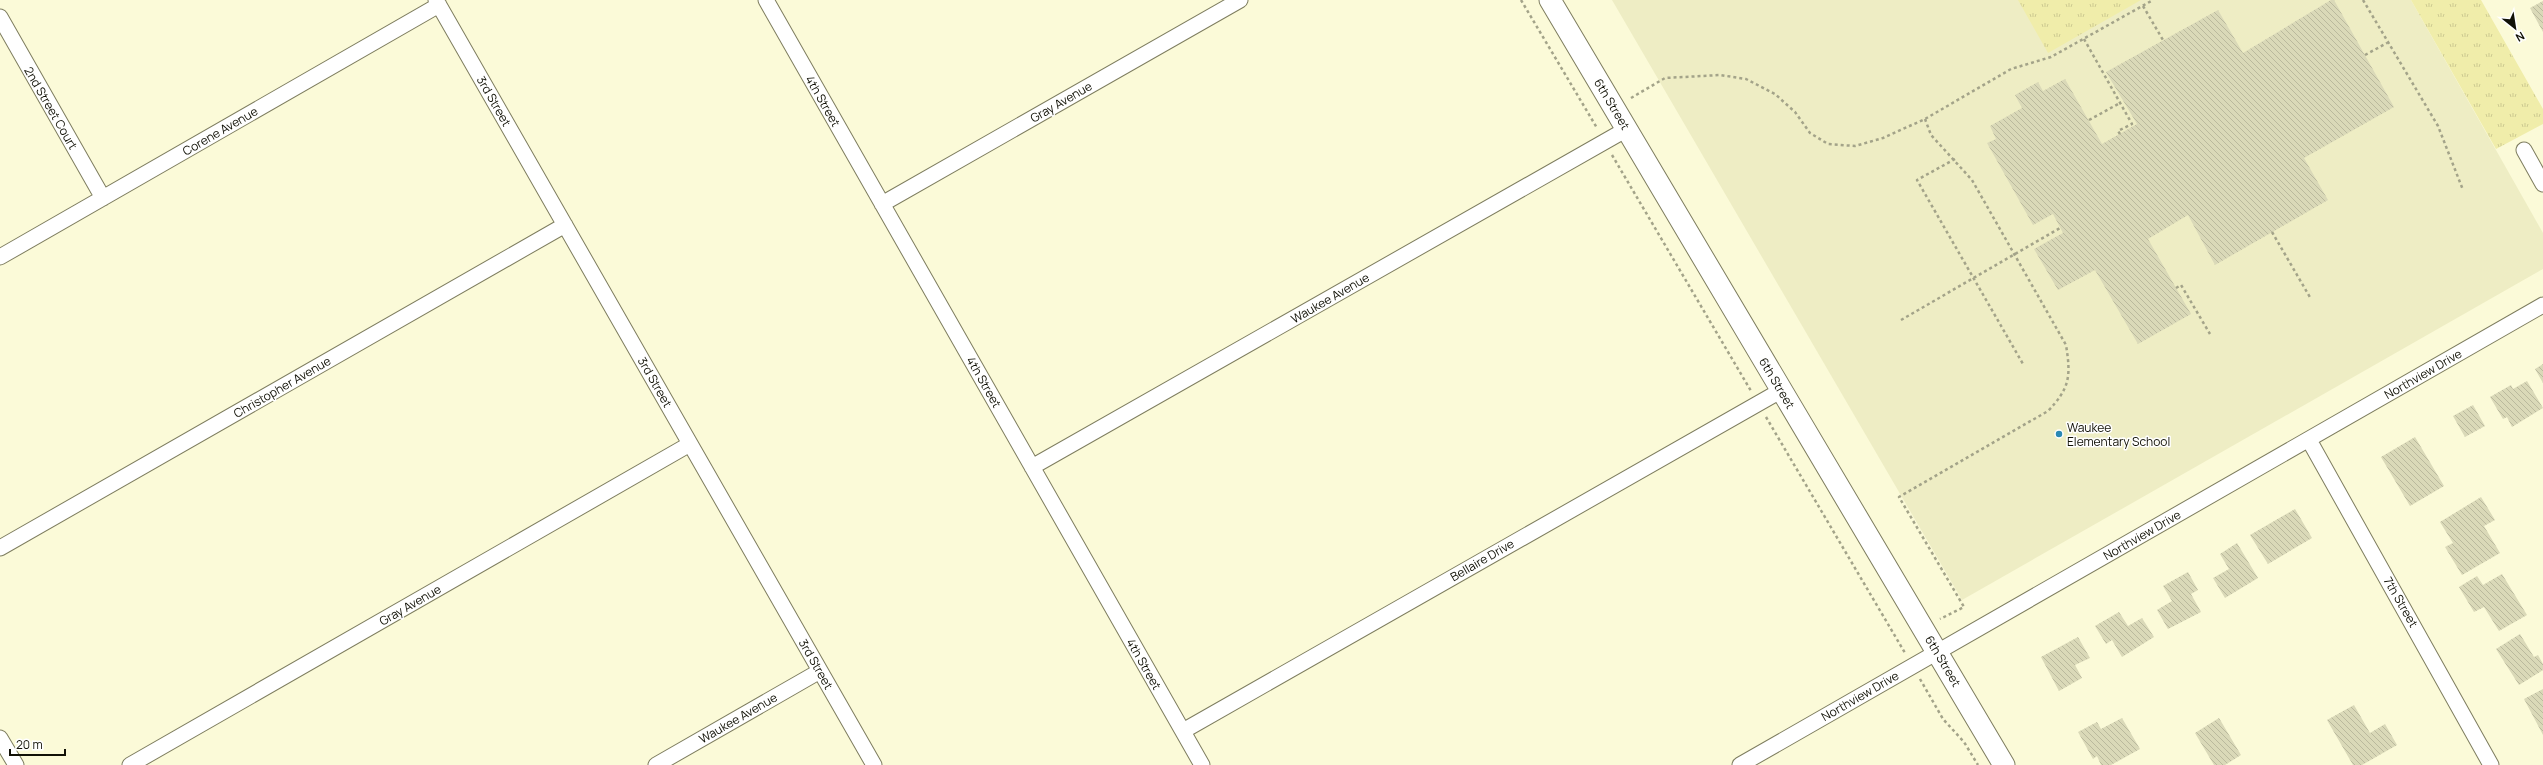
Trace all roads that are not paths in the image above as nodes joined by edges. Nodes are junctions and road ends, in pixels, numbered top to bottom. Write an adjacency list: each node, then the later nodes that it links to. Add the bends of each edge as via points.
1 (766, 0): 10 (street, 4th Street)
2 (1240, 0): 10 (street, Gray Avenue)
3 (1550, 0): 6 (main road, 6th Street)
4 (438, 3): 9 (street, Corene Avenue); 11 (street, 3rd Street)
5 (0, 17): 9 (street, 2nd Street Court)
6 (1627, 129): 14 (main road, 6th Street); 17 (street, Waukee Avenue)
7 (2524, 150): 8 (street)
8 (2543, 184)
9 (103, 198): 12 (street, Corene Avenue)
10 (882, 204): 17 (street, 4th Street)
11 (565, 225): 16 (street, 3rd Street); 18 (street, Christopher Avenue)
12 (0, 257)
13 (2543, 305): 15 (street, Northview Drive)
14 (1782, 390): 19 (main road, 6th Street); 21 (street, Bellaire Drive)
15 (2309, 440): 19 (street, Northview Drive); 30 (street, 7th Street)
16 (690, 444): 20 (street, 3rd Street); 24 (street, Gray Avenue)
17 (1032, 467): 21 (street, 4th Street)
18 (0, 548)
19 (1937, 652): 28 (street, Northview Drive); 29 (main road, 6th Street)
20 (820, 671): 25 (street, Waukee Avenue); 26 (street, 3rd Street)
21 (1182, 731): 27 (street, 4th Street)
22 (0, 738): 23 (street)
23 (16, 765)
24 (130, 765)
25 (656, 765)
26 (874, 765)
27 (1202, 765)
28 (1740, 765)
29 (2004, 765)
30 (2491, 765)

